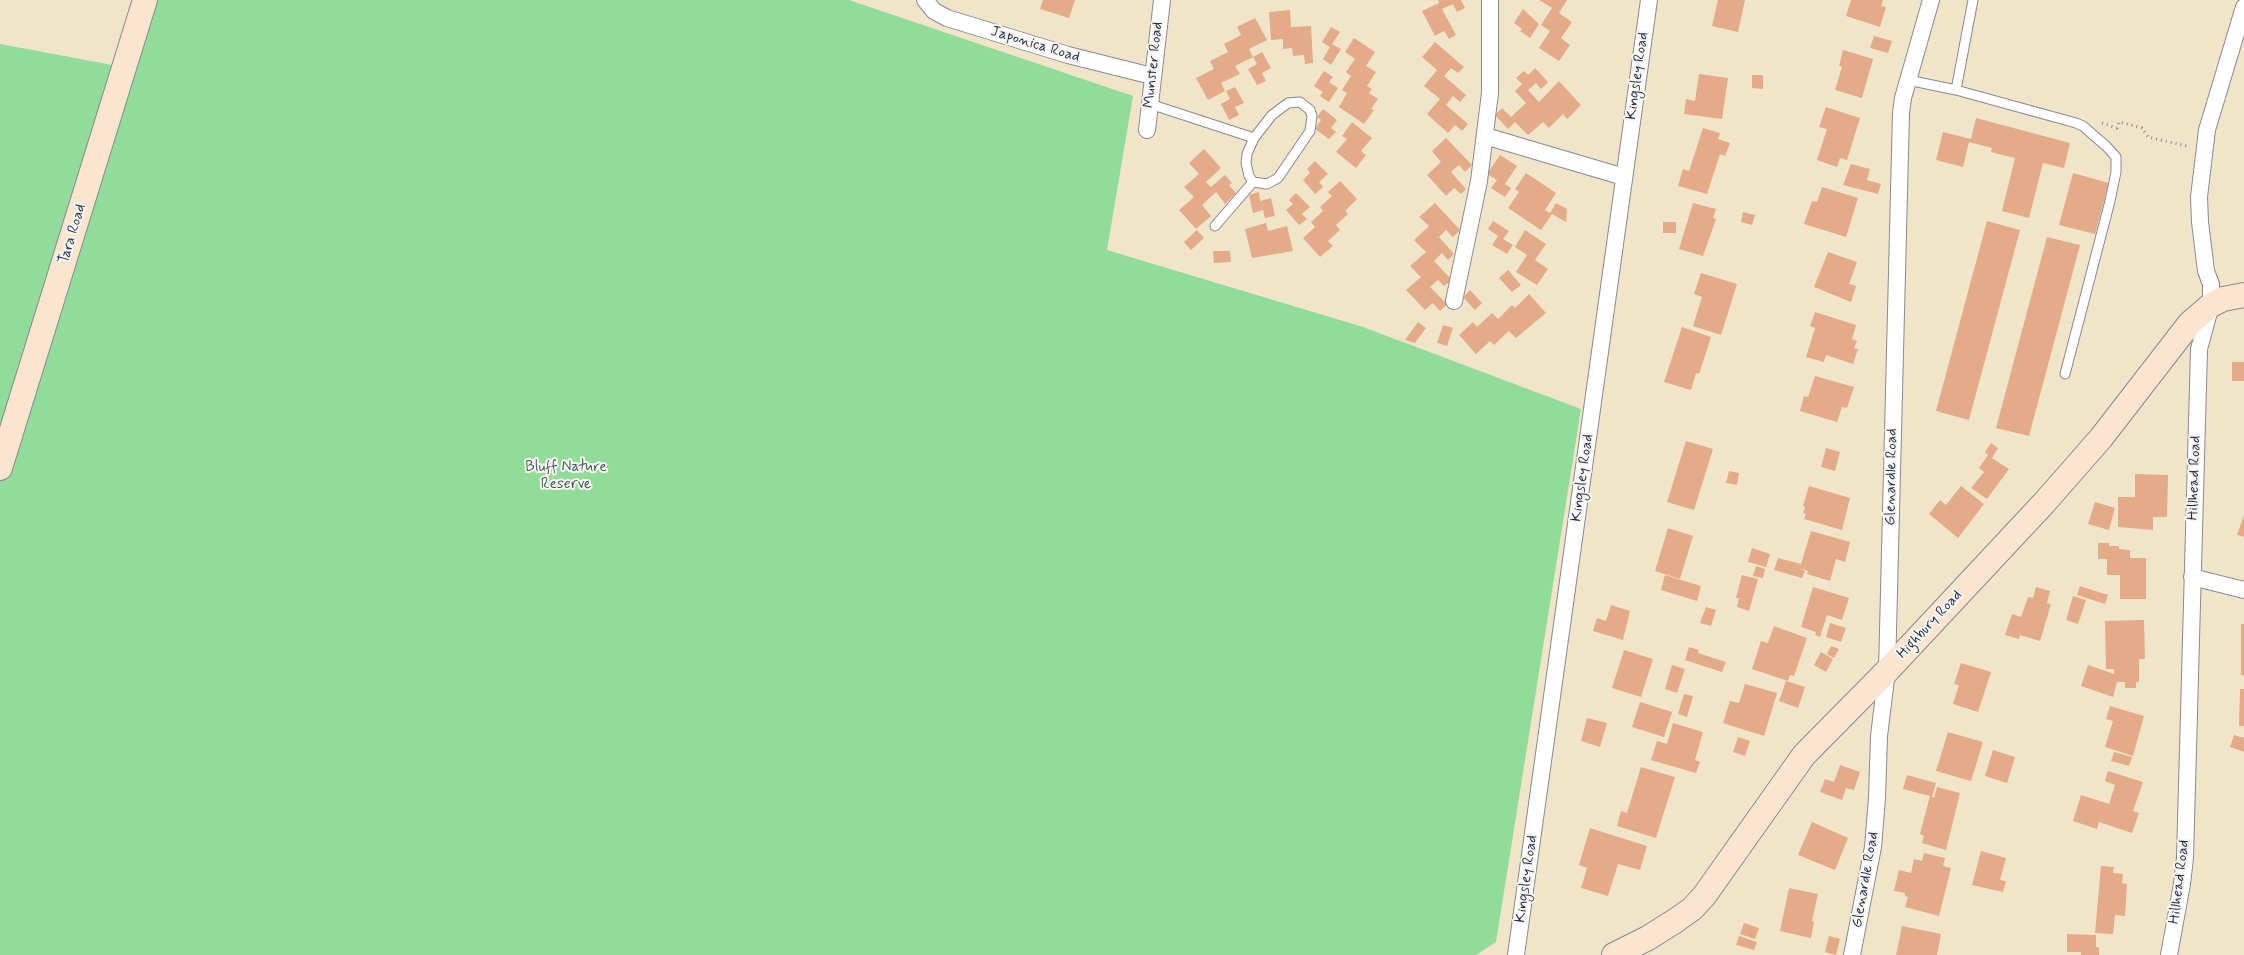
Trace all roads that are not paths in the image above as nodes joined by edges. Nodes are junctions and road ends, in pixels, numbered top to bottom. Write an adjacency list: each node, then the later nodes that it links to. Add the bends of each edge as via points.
1 (145, 0): 23 (street, Tara Road)
2 (924, 0): 9 (street, Japonica Road, via 947,18 1068,55)
3 (1162, 0): 9 (street, Munster Road)
4 (1490, 0): 14 (street, via 1490,93)
5 (1649, 0): 16 (street, Kingsley Road)
6 (1931, 0): 10 (street, Glenardle Road)
7 (1973, 0): 11 (lane)
8 (2244, 7): 21 (street, Hillhead Road, via 2204,150 2200,222)
9 (1152, 76): 12 (street, Munster Road)
10 (1908, 80): 11 (lane); 26 (street, Glenardle Road, via 1900,122)
11 (1956, 90): 22 (lane, via 2083,126 2116,157 2097,253)
12 (1150, 104): 13 (street, Munster Road); 15 (lane)
13 (1147, 130)
14 (1484, 136): 16 (street); 20 (street, via 1479,181)
15 (1254, 138): 17 (lane, via 1246,163); 17 (lane, via 1272,115 1288,103 1300,102 1310,110 1310,131 1278,178 1267,184)
16 (1624, 176): 27 (street, Kingsley Road)
17 (1254, 182): 18 (lane)
18 (1215, 226)
19 (2244, 295): 21 (street, Highbury Road, via 2230,296)
20 (1454, 301)
21 (2211, 305): 24 (street, Hillhead Road, via 2199,349); 26 (street, Highbury Road, via 2174,342 2114,423 2050,496)
22 (2065, 374)
23 (0, 468)
24 (2192, 577): 25 (street); 30 (street, Hillhead Road, via 2185,858)
25 (2244, 590)
26 (1887, 671): 28 (street, Highbury Road, via 1804,755 1698,903 1669,925); 29 (street, Glenardle Road, via 1873,847)
27 (1516, 955)
28 (1614, 955)
29 (1852, 955)
30 (2168, 955)

